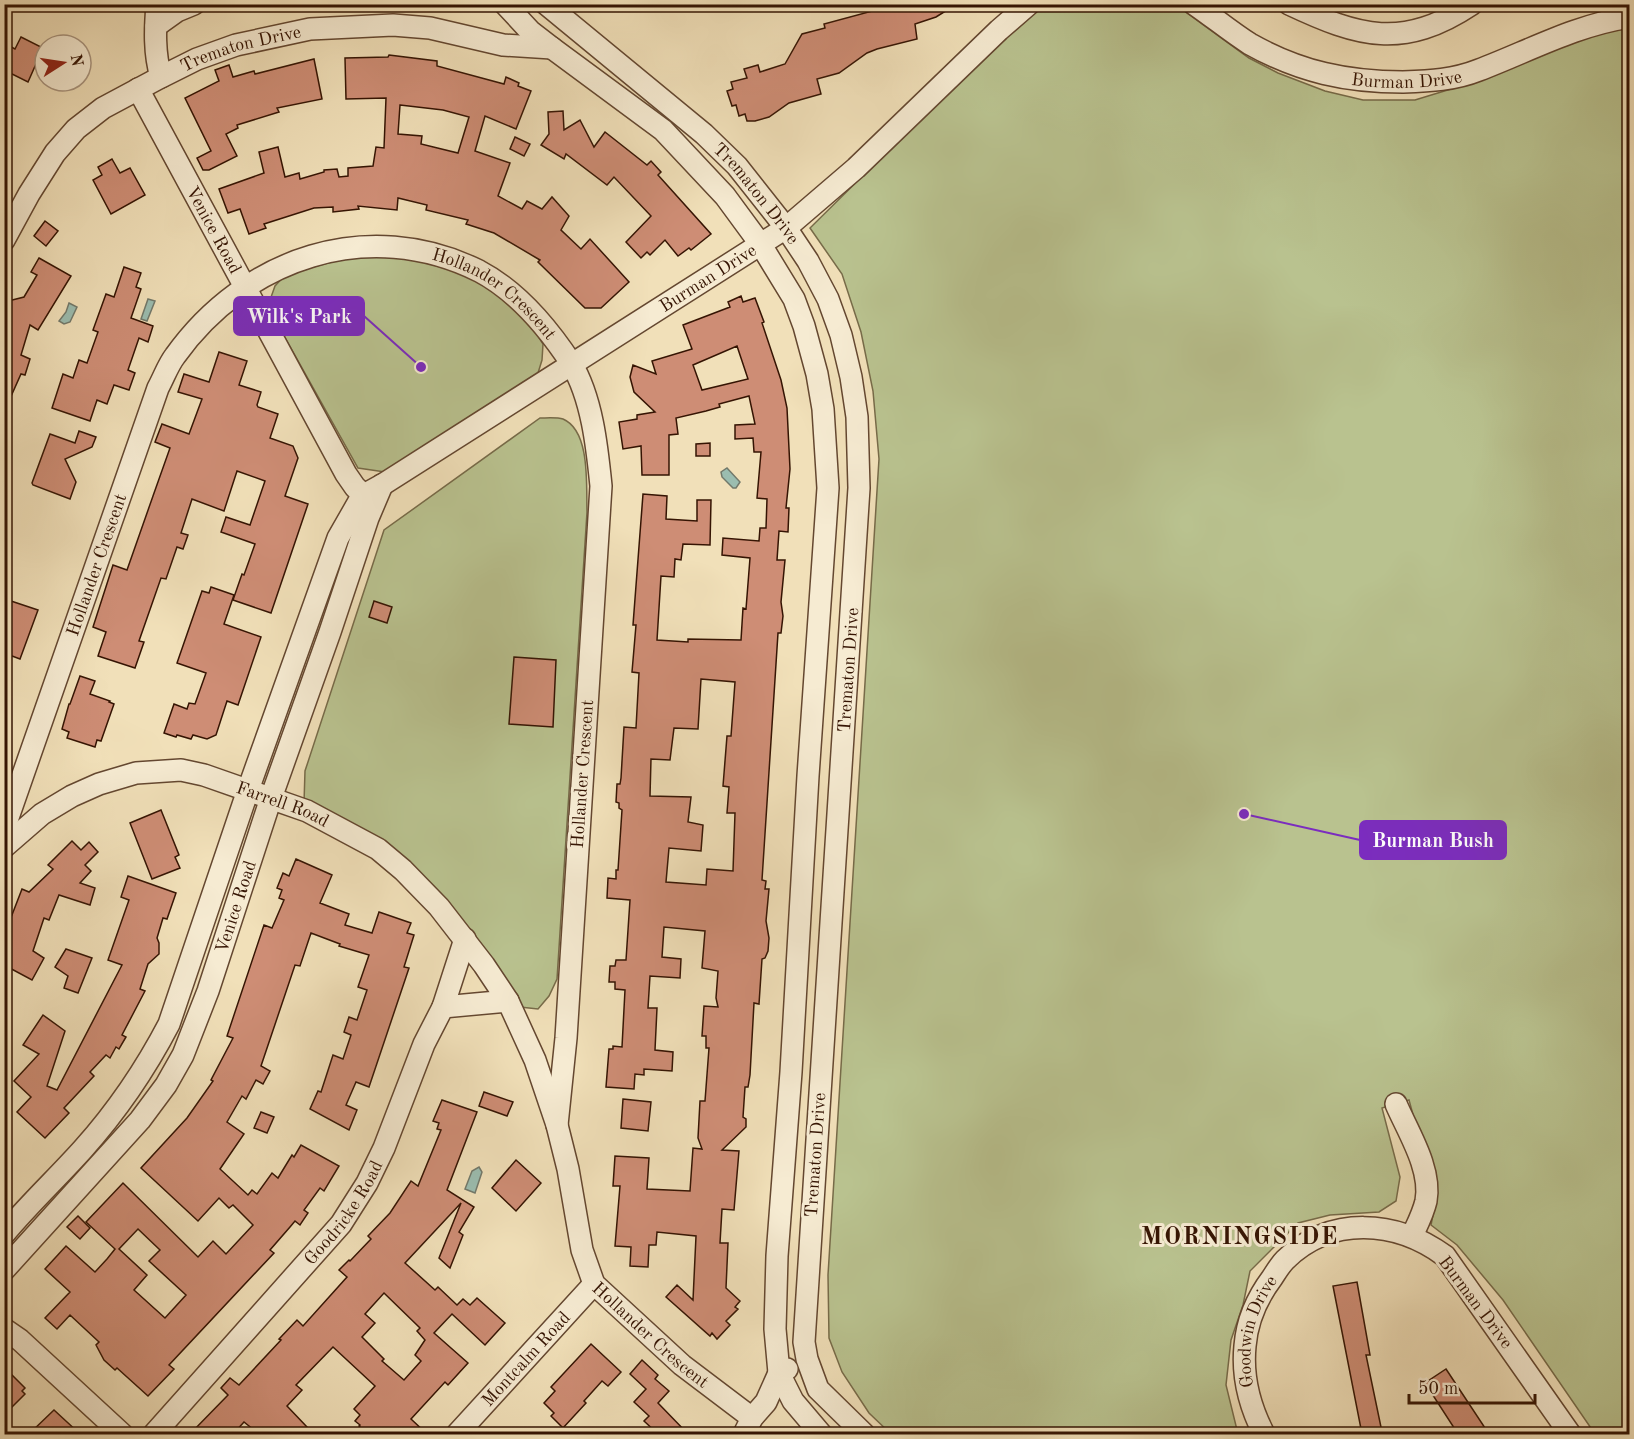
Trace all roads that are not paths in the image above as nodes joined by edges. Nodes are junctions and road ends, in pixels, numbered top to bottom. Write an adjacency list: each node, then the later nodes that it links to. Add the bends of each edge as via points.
1 (194, 4): 8 (street)
2 (506, 4): 10 (street, Trematon Drive)
3 (546, 4): 11 (street, Trematon Drive)
4 (1029, 4): 15 (street, Burman Drive, via 856,168)
5 (1194, 4): 9 (street, Burman Drive, via 1250,43 1299,67 1338,78 1371,81 1453,78 1558,36)
6 (1289, 4): 7 (street, via 1332,24 1366,33 1392,34 1418,31)
7 (1472, 4)
8 (156, 15): 12 (street, via 156,60)
9 (1629, 17)
10 (552, 48): 12 (street, Trematon Drive, via 503,45 402,25 320,28 236,45); 13 (street, Trematon Drive)
11 (624, 66): 13 (street); 15 (street, Trematon Drive, via 737,166)
12 (161, 76): 14 (street, Trematon Drive)
13 (606, 88): 17 (street, Trematon Drive, via 663,130 691,157)
14 (138, 89): 16 (street, Trematon Drive, via 103,108 76,129 34,186); 18 (street, Venice Road)
15 (786, 228): 17 (street, Burman Drive); 20 (street, Trematon Drive, via 818,279 841,335 857,417)
16 (4, 240)
17 (760, 245): 19 (street, Burman Drive); 21 (street, Trematon Drive, via 794,299 804,326 823,410)
18 (246, 287): 19 (street, Hollander Crescent, via 290,263 337,249 392,248 451,259 481,272 518,299 540,321); 22 (street, Venice Road, via 346,474); 29 (street, Hollander Crescent, via 197,329 174,357 158,388)
19 (572, 365): 22 (street, Burman Drive); 41 (street, Hollander Crescent, via 596,437 601,486 566,1038)
20 (859, 488): 21 (street); 26 (street, Trematon Drive)
21 (828, 489): 25 (street, Trematon Drive)
22 (372, 495): 23 (street, Venice Road, via 338,538); 24 (street, Venice Road)
23 (307, 622): 24 (street); 27 (street, Venice Road)
24 (330, 632): 28 (street, Venice Road)
25 (814, 697): 26 (street); 31 (street, Trematon Drive)
26 (845, 700): 32 (street, Trematon Drive)
27 (248, 790): 28 (street, Farrell Road); 30 (street, Farrell Road, via 181,770 136,773 72,796 42,814); 38 (street, Venice Road)
28 (271, 798): 33 (street, Farrell Road, via 307,811 378,849 439,907); 39 (street, Venice Road)
29 (4, 829)
30 (4, 847)
31 (803, 868): 32 (street); 35 (street, Trematon Drive)
32 (834, 872): 37 (street, Trematon Drive)
33 (465, 939): 34 (street, Farrell Road); 36 (street, Goodricke Road)
34 (508, 1001): 36 (street); 41 (street, Hollander Crescent, via 535,1060)
35 (795, 1004): 37 (street); 44 (street, Trematon Drive)
36 (443, 1007): 57 (street, Goodricke Road, via 424,1044 380,1157 341,1224)
37 (825, 1007): 45 (street, Trematon Drive)
38 (169, 1024): 39 (street); 42 (street, Venice Road, via 125,1097)
39 (193, 1034): 43 (street, Venice Road, via 166,1085)
40 (1396, 1104): 47 (street, via 1421,1162 1426,1184 1423,1212)
41 (557, 1125): 49 (street, Hollander Crescent, via 582,1250)
42 (83, 1149): 43 (street); 46 (street, Venice Road)
43 (101, 1165): 48 (street, Venice Road)
44 (783, 1193): 45 (street); 52 (street, Trematon Drive, via 775,1301)
45 (813, 1194): 51 (street, Trematon Drive, via 805,1310)
46 (4, 1233)
47 (1412, 1236): 61 (street, Goodwin Drive, via 1363,1227 1338,1229 1311,1241 1285,1260 1263,1290 1251,1316 1245,1345 1248,1392); 62 (street, Burman Drive, via 1445,1256)
48 (4, 1270)
49 (594, 1284): 55 (street, Hollander Crescent, via 682,1365); 58 (street, Montcalm Road)
50 (4, 1329): 56 (street)
51 (807, 1359): 52 (street); 53 (street, Trematon Drive)
52 (779, 1373): 54 (street, Trematon Drive); 55 (street)
53 (818, 1389): 54 (street); 60 (street, Trematon Drive)
54 (793, 1401): 55 (street); 59 (street, Trematon Drive)
55 (754, 1418)
56 (122, 1434)
57 (154, 1434)
58 (457, 1434)
59 (821, 1434)
60 (864, 1434)
61 (1264, 1434)
62 (1570, 1434)

